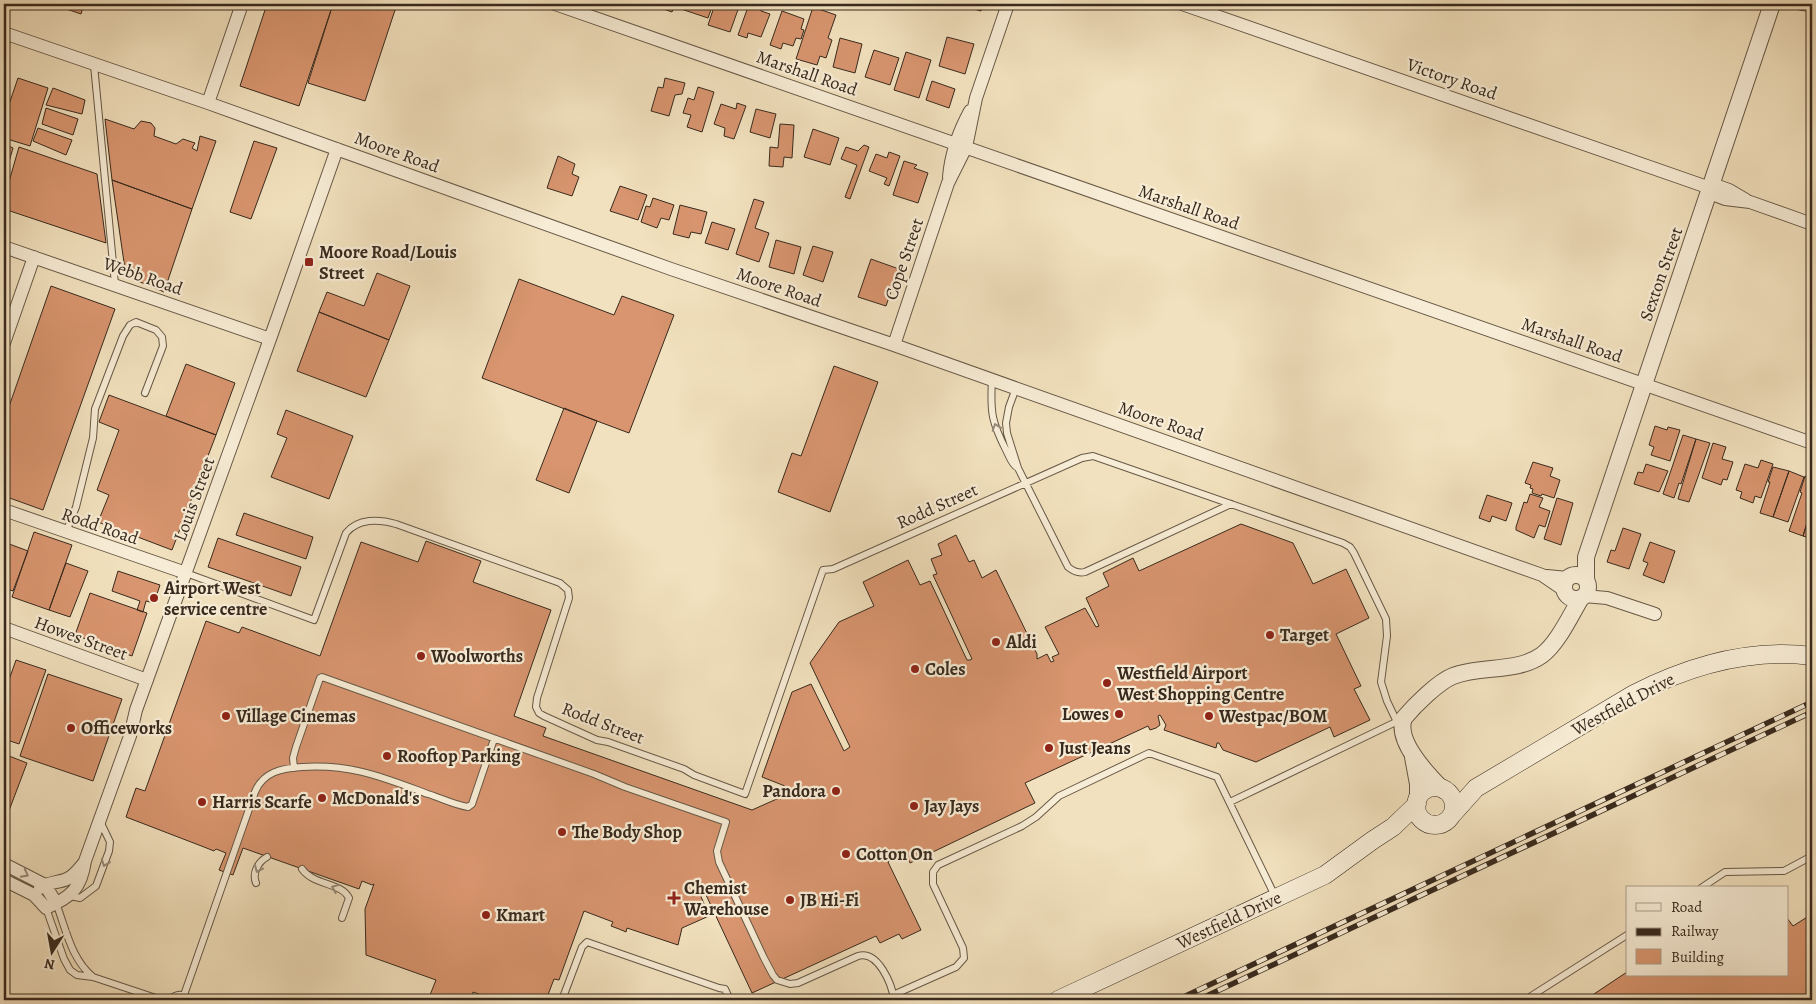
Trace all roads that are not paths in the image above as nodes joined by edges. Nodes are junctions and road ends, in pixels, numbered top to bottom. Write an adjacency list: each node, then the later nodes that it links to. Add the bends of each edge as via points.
1 (242, 4): 10 (street)
2 (555, 4): 11 (street, Marshall Road)
3 (1008, 4): 11 (street, Cope Street)
4 (1182, 4): 13 (street, Victory Road)
5 (1772, 4): 13 (street, Sexton Street)
6 (1802, 4): 7 (street)
7 (1812, 4)
8 (4, 33): 9 (street, Moore Road)
9 (94, 65): 10 (street, Moore Road); 17 (lane)
10 (208, 103): 12 (street, Moore Road)
11 (961, 145): 20 (street, Cope Street); 22 (street, Marshall Road)
12 (337, 149): 18 (street, Louis Street); 20 (street, Moore Road)
13 (1710, 188): 14 (street, Victory Road, via 1725,199 1750,202); 22 (street, Sexton Street)
14 (1812, 224)
15 (4, 247): 16 (street, Webb Road)
16 (34, 257): 17 (street, Webb Road); 19 (street)
17 (115, 284): 18 (street, Webb Road)
18 (270, 339): 31 (street, Louis Street)
19 (4, 343)
20 (894, 345): 21 (street, Moore Road)
21 (992, 380): 23 (street, Moore Road); 26 (lane, one-way to 21, via 994,424)
22 (1644, 384): 25 (street, Marshall Road); 32 (street, Sexton Street)
23 (1016, 388): 26 (lane, via 1006,422); 32 (street, Moore Road)
24 (146, 393): 30 (lane, via 163,346 162,337 156,330 136,322 130,324 123,336 95,409 93,438 76,507)
25 (1812, 443)
26 (1018, 468): 27 (lane)
27 (1026, 483): 28 (lane, via 1093,456); 28 (lane, via 1068,567 1081,573); 31 (lane, Rodd Street, via 833,569 824,570 744,794 684,769 576,732 539,713 536,698 569,598 568,590 560,584 381,521 362,522 346,533 314,620)
28 (1231, 504): 37 (lane, via 1350,547 1388,623 1381,682 1384,695)
29 (4, 510): 30 (street, Rodd Road)
30 (66, 532): 31 (street, Rodd Road)
31 (186, 573): 36 (street, Louis Street)
32 (1576, 587): 33 (street, Moore Road); 37 (street, via 1560,632 1542,655 1529,662 1458,674 1445,680)
33 (1655, 614)
34 (4, 628): 36 (street, Howes Street)
35 (1812, 656): 41 (main road, Westfield Drive, via 1775,654 1740,658 1673,676 1634,694)
36 (147, 680): 46 (street, Louis Street)
37 (1401, 720): 39 (street); 43 (lane)
38 (494, 738): 40 (lane, via 472,804 468,807 361,771 328,766); 40 (lane, via 322,677 296,747); 66 (lane, via 726,822 717,851 718,862 775,978 790,984 798,983 866,955 877,962)
39 (1412, 752): 42 (street); 44 (street, via 1418,784)
40 (294, 768): 65 (lane, via 278,770 257,786)
41 (1476, 788): 42 (main road, Westfield Drive); 45 (main road, Westfield Drive)
42 (1444, 790): 44 (main road, via 1428,789); 45 (main road, via 1453,802)
43 (1230, 802): 60 (lane); 66 (lane, via 1217,777 1149,753 1059,796 1022,826 945,861 935,868 932,880 963,948 964,958 956,967)
44 (1417, 802): 47 (main road, via 1420,817); 48 (main road, Westfield Drive)
45 (1451, 816): 47 (main road, via 1446,822)
46 (100, 820): 51 (street, Louis Street); 59 (lane, one-way to 59, via 110,842 109,851 96,886)
47 (1434, 825): 48 (main road, Westfield Drive)
48 (1393, 827): 60 (main road, Westfield Drive, via 1325,875)
49 (1812, 856): 57 (lane, via 1784,871 1725,872)
50 (267, 857): 55 (lane, one-way to 55, via 259,865 254,878)
51 (85, 861): 56 (street, Louis Street, via 73,876); 59 (street, Louis Street)
52 (4, 864): 56 (street, one-way to 56)
53 (302, 870): 62 (lane, one-way to 53, via 348,895 313,880)
54 (4, 880): 58 (street)
55 (256, 883)
56 (45, 885): 58 (street, Louis Street); 61 (street)
57 (1704, 886)
58 (34, 895): 61 (street)
59 (75, 897): 61 (street)
60 (1276, 898): 73 (main road, Westfield Drive)
61 (51, 905): 64 (lane, via 74,955); 64 (lane, via 67,966 77,976)
62 (342, 918)
63 (1626, 936): 74 (lane)
64 (93, 977): 67 (lane)
65 (184, 995): 68 (lane, via 176,995); 69 (lane)
66 (894, 998): 72 (lane)
67 (162, 1000)
68 (170, 1000)
69 (189, 1000)
70 (562, 1000): 71 (lane, via 582,945 587,942 725,989)
71 (730, 1000)
72 (898, 1000)
73 (1058, 1000)
74 (1525, 1000)

